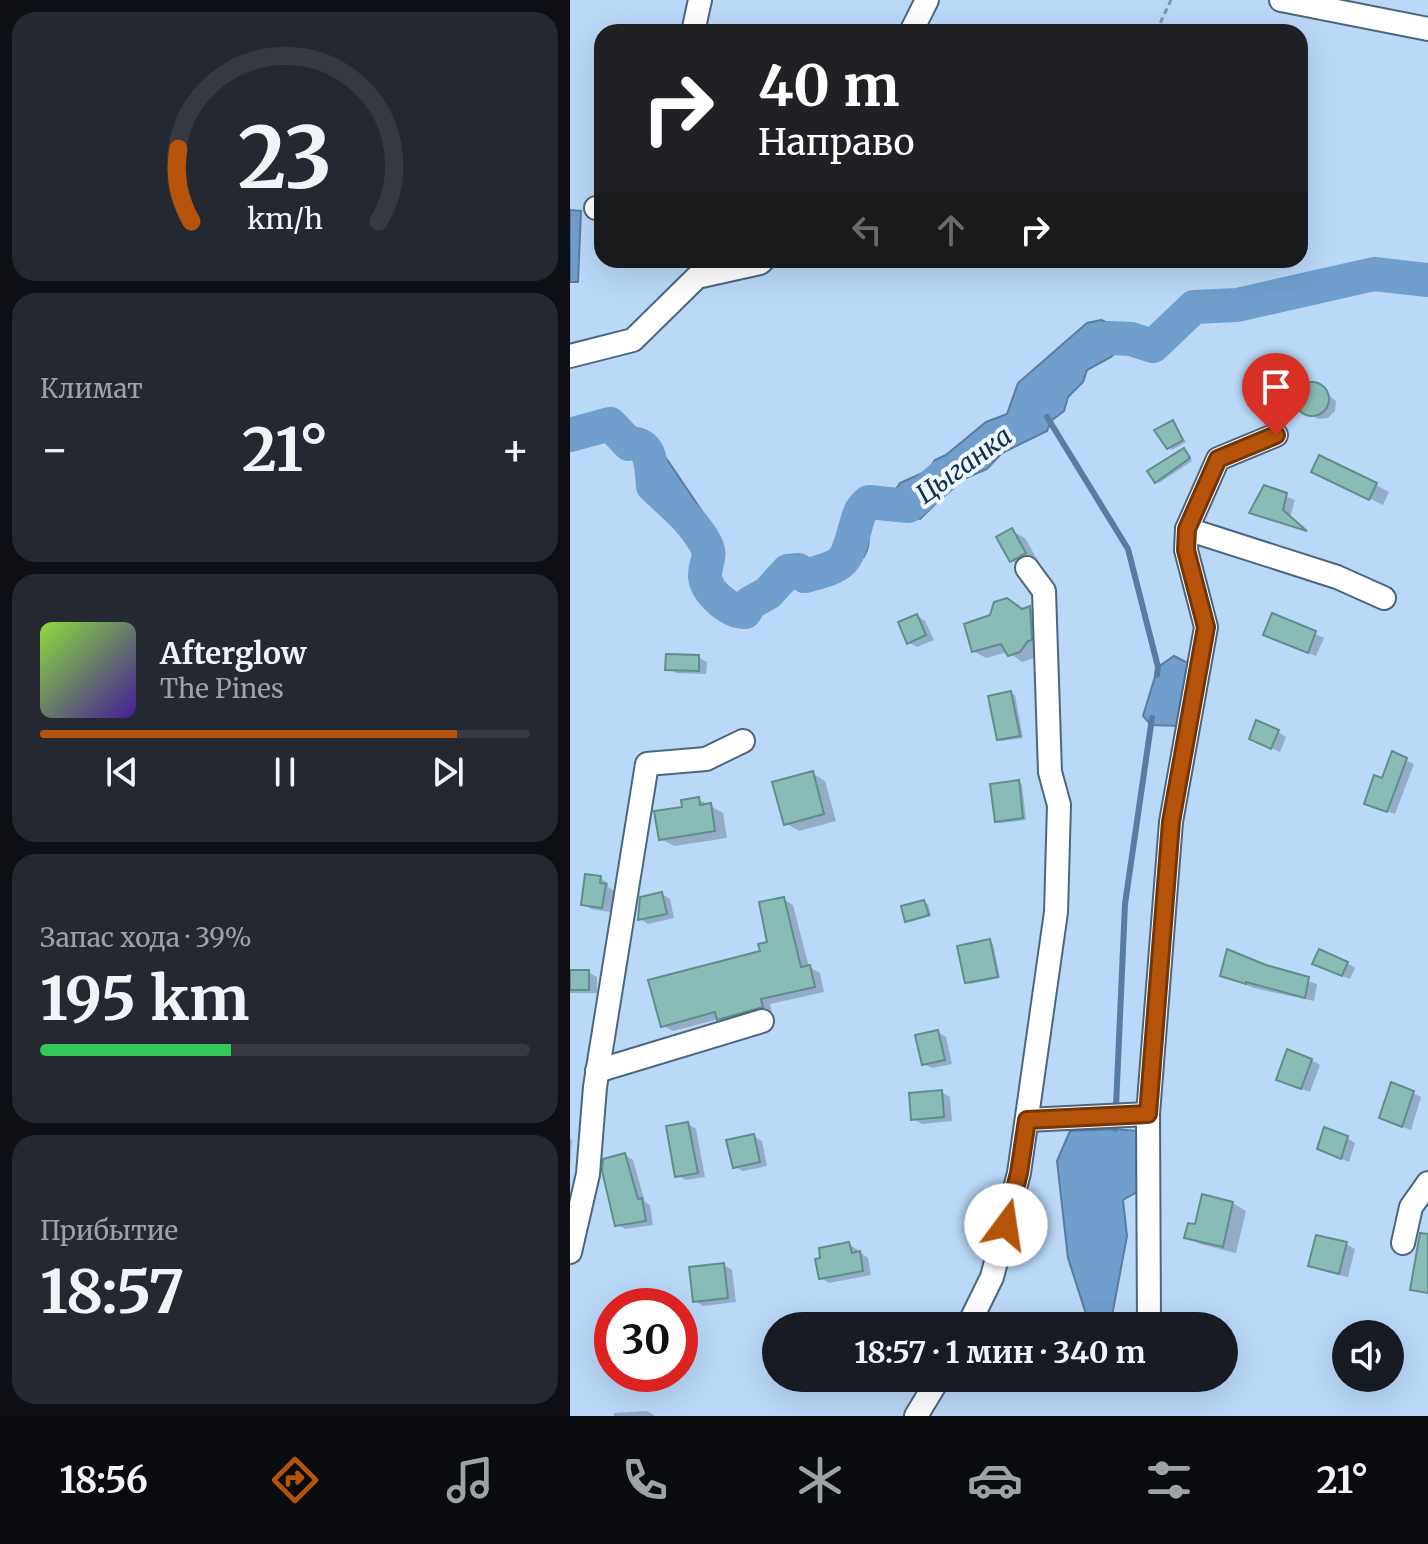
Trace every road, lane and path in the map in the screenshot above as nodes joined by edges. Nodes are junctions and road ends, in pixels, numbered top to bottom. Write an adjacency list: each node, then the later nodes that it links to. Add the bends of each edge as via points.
1 (700, 0): 5 (street)
2 (927, 0): 6 (street)
3 (1171, 0): 7 (path)
4 (1281, 0): 8 (street)
5 (695, 24)
6 (915, 24)
7 (1160, 24)
8 (1428, 29)
9 (738, 268): 10 (street, via 697,277 633,340)
10 (570, 356)
11 (1276, 435): 12 (street, via 1218,459)
12 (1187, 529): 14 (street, via 1337,577); 18 (street, via 1186,550 1206,627 1171,822)
13 (1027, 568): 19 (street, via 1044,591 1050,772 1059,805 1056,912)
14 (1384, 598)
15 (743, 741): 17 (street, via 706,759 647,764)
16 (762, 1021): 17 (street)
17 (597, 1071): 22 (street, via 588,1174)
18 (1148, 1114): 19 (street); 24 (street)
19 (1027, 1120): 23 (street, via 992,1277)
20 (1428, 1183): 21 (street, via 1411,1207)
21 (1403, 1243)
22 (570, 1252)
23 (975, 1312)
24 (1149, 1312)
25 (931, 1392): 26 (street)
26 (916, 1416)

